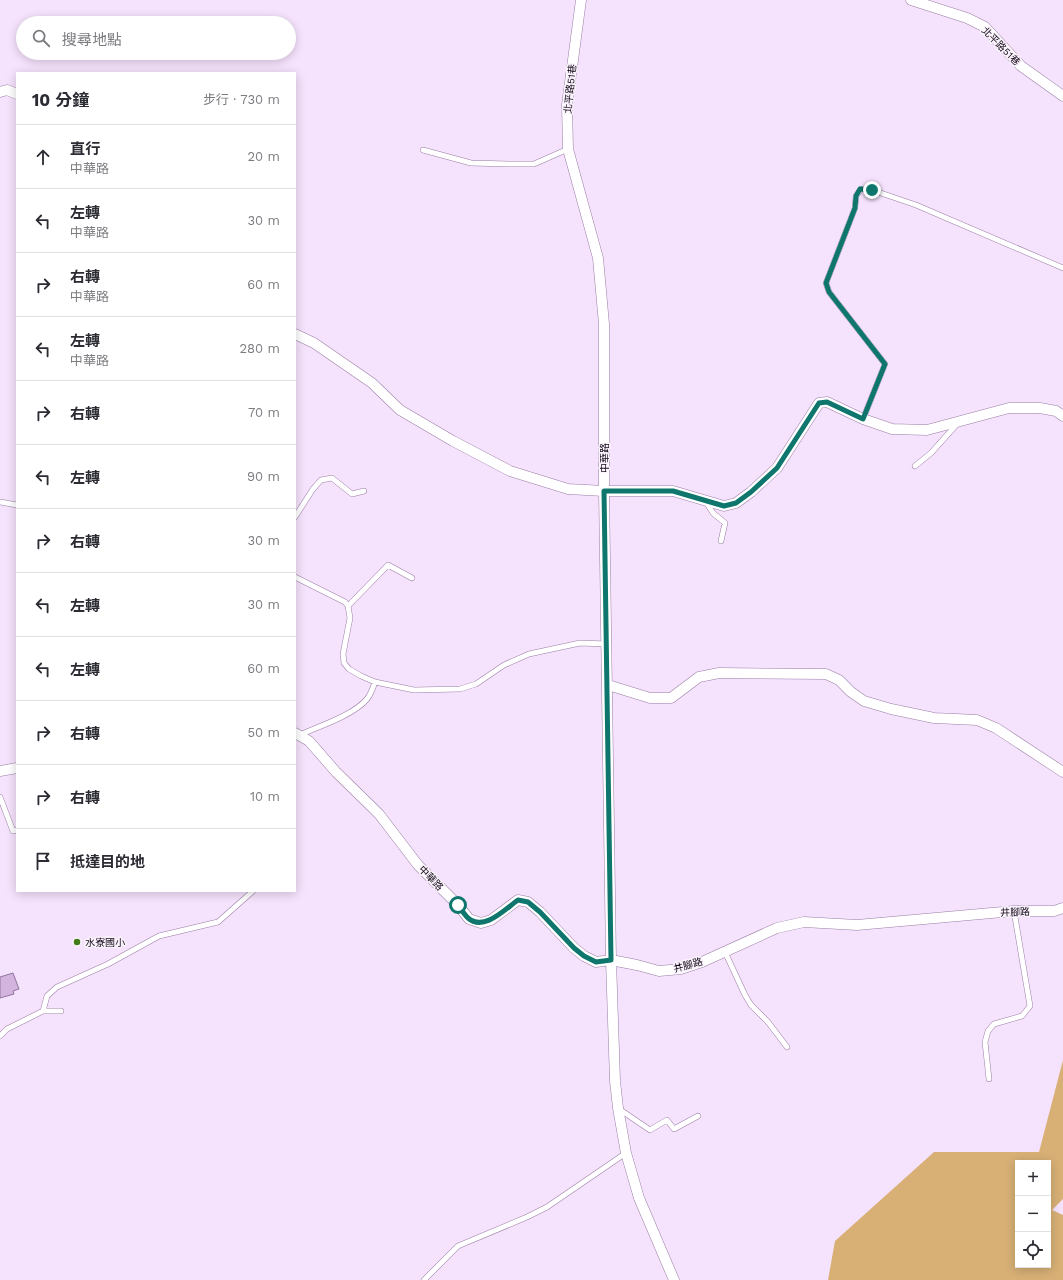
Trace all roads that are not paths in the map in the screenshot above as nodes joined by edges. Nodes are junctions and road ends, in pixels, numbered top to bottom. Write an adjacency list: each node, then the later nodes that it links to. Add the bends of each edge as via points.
1 (581, 0): 6 (street, 北平路51巷, via 567,105)
2 (913, 0): 5 (street, 北平路51巷, via 967,18 985,27 1021,66)
3 (0, 92): 4 (street, via 7,90)
4 (16, 94)
5 (1063, 96)
6 (568, 149): 7 (lane, via 534,164 471,163); 8 (street, 北平路51巷)
7 (423, 150)
8 (575, 177): 16 (street, 中華路, via 598,258 604,324)
9 (1063, 268): 12 (lane, via 916,205 872,190 860,189 826,283 829,292 885,364)
10 (296, 334): 16 (street, via 314,343 372,382 400,410 510,471 568,489)
11 (1063, 416): 13 (street, via 1056,411 1040,408 1009,408)
12 (863, 419): 13 (street, via 892,429 927,430); 17 (street, via 827,402 819,403 777,468 751,492 736,503 724,506)
13 (960, 421): 14 (lane, via 931,453)
14 (915, 466)
15 (364, 491): 20 (lane, via 352,494 332,478 321,480)
16 (604, 491): 17 (street, via 673,491); 25 (street, 中華路)
17 (705, 500): 21 (lane, via 713,513 725,523)
18 (0, 502): 19 (lane)
19 (16, 505)
20 (296, 515)
21 (721, 541)
22 (296, 578): 24 (lane, via 345,602)
23 (412, 578): 24 (lane, via 388,565)
24 (348, 606): 26 (lane, via 350,618 342,654 344,663 349,669)
25 (607, 644): 26 (lane, via 580,643 529,654 504,665 476,684 460,689 414,690); 27 (street, 中華路)
26 (375, 682): 28 (lane, via 368,698 360,706 332,721)
27 (608, 685): 31 (street, via 650,698 671,698 699,677 718,673 826,674 839,680 864,701 934,718 977,720 996,728); 38 (street, 中華路)
28 (297, 734): 38 (street, 中華路, via 309,741 379,814 418,865 469,919 481,923 491,920 518,900 528,902 584,956 596,962)
29 (16, 768): 30 (street)
30 (0, 771)
31 (1063, 772)
32 (0, 798): 33 (lane, via 13,831)
33 (16, 830)
34 (252, 892): 39 (lane, via 218,922 159,936 108,964 57,987 47,996)
35 (1063, 908): 36 (street, 井腳路, via 1054,911)
36 (1014, 911): 37 (street, 井腳路, via 858,925 804,922 777,928); 43 (lane, via 1030,1006 1022,1016 994,1024 988,1030 985,1042)
37 (725, 952): 38 (street, 井腳路, via 681,968 659,971); 42 (lane, via 751,1005)
38 (611, 960): 44 (street)
39 (43, 1011): 40 (lane); 41 (lane, via 7,1029)
40 (61, 1011)
41 (0, 1036)
42 (788, 1047)
43 (989, 1079)
44 (618, 1108): 45 (lane, via 650,1130 667,1120 674,1129); 46 (street)
45 (698, 1116)
46 (626, 1153): 47 (lane, via 547,1207 458,1246); 48 (street, via 639,1198)
47 (424, 1280)
48 (674, 1280)

